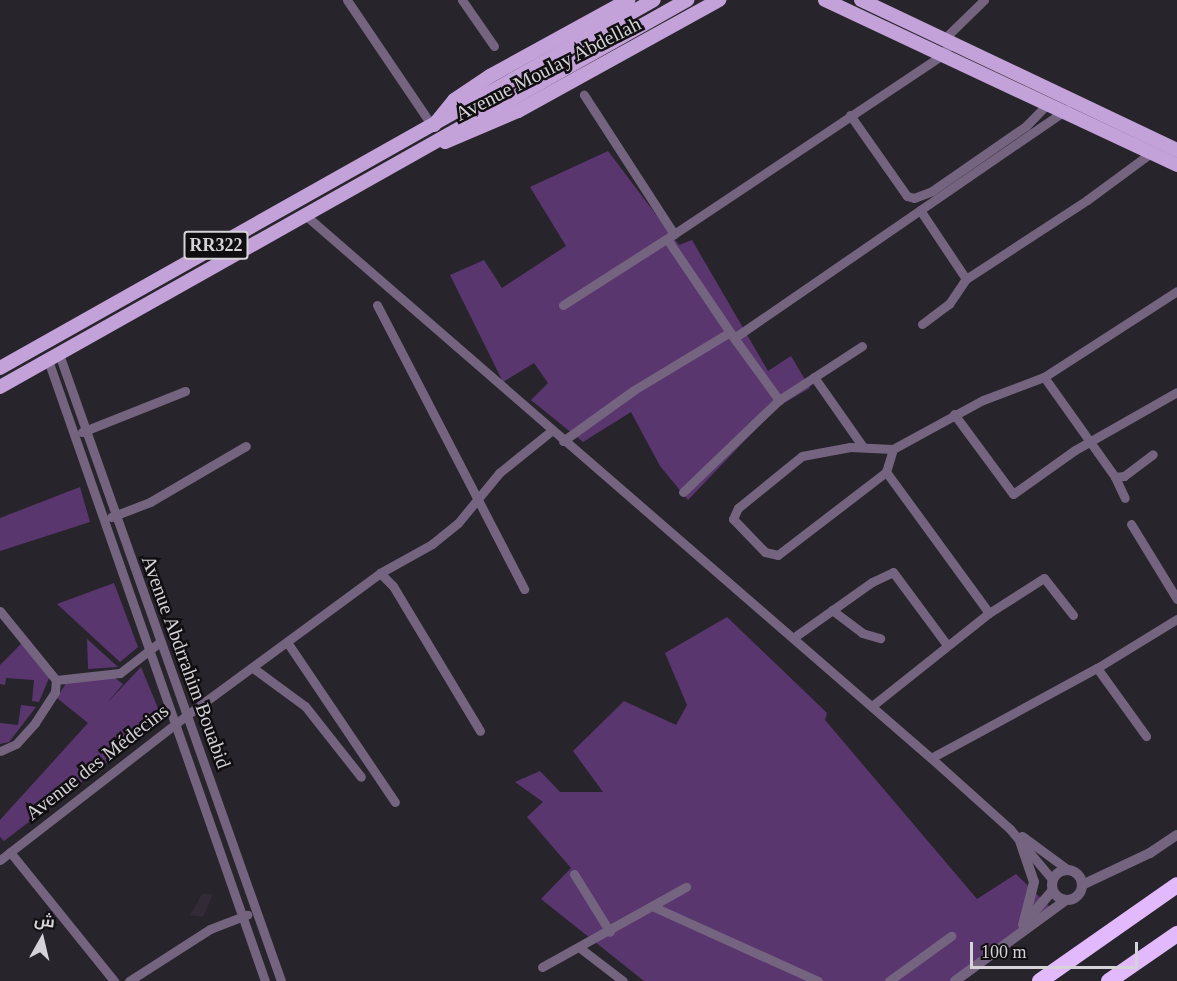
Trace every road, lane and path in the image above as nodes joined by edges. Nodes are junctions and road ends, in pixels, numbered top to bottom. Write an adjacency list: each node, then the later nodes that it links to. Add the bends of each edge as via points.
1 (347, 0): 19 (street)
2 (462, 0): 11 (street)
3 (628, 0): 19 (main road, Avenue Moulay Abdellah / RR322, via 490,76 446,107)
4 (654, 0): 19 (main road, Avenue Moulay Abdellah / RR322)
5 (687, 0): 20 (main road, Avenue Moulay Abdellah / RR322)
6 (719, 0): 20 (main road, Avenue Moulay Abdellah / RR322, via 518,111 474,132)
7 (825, 0): 12 (main road)
8 (984, 0): 10 (street)
9 (864, 1): 10 (main road)
10 (947, 41): 12 (street); 13 (main road)
11 (494, 45)
12 (942, 55): 16 (main road); 18 (street)
13 (1057, 93): 15 (main road); 16 (street)
14 (584, 95): 26 (street)
15 (1076, 102): 17 (street); 21 (main road)
16 (1047, 104): 17 (main road); 18 (street, via 1026,126 932,191 914,198 907,196)
17 (1064, 112): 22 (main road); 24 (street)
18 (850, 115): 26 (street)
19 (433, 127): 35 (main road, Avenue Moulay Abdellah / RR322)
20 (423, 147): 25 (main road, Avenue Moulay Abdellah / RR322)
21 (1177, 150)
22 (1151, 153): 23 (main road); 27 (street, via 1087,201)
23 (1177, 165)
24 (920, 210): 27 (street); 32 (street)
25 (304, 214): 34 (main road, Avenue Moulay Abdellah / RR322); 44 (street)
26 (670, 236): 30 (street); 32 (street)
27 (966, 279): 31 (street, via 949,304)
28 (1177, 291): 37 (street)
29 (377, 305): 55 (street)
30 (563, 305)
31 (922, 324)
32 (732, 335): 41 (street); 46 (street, via 634,390)
33 (862, 346): 36 (street)
34 (54, 357): 38 (main road, Avenue Moulay Abdellah / RR322); 43 (street, Avenue Abdrrahim Bouabid); 45 (street, Avenue Abdrrahim Bouabid)
35 (0, 368)
36 (814, 377): 41 (street); 49 (street)
37 (1044, 377): 42 (street); 47 (street)
38 (0, 387)
39 (185, 391): 43 (street)
40 (1177, 392): 47 (street)
41 (779, 400): 54 (street)
42 (954, 414): 47 (street, via 1013,494); 50 (street)
43 (86, 430): 45 (street); 57 (street, Avenue Abdrrahim Bouabid)
44 (552, 431): 46 (street); 55 (street, Avenue des Médecins, via 513,461)
45 (74, 436): 58 (street, Avenue Abdrrahim Bouabid)
46 (563, 441): 68 (street)
47 (1091, 443): 53 (street)
48 (246, 446): 57 (street, via 150,502)
49 (863, 447): 50 (street); 52 (street, via 812,452 796,459 738,508 733,519 765,552 776,556)
50 (893, 449): 52 (street)
51 (1153, 454): 53 (street, via 1124,476)
52 (886, 472): 65 (street)
53 (1115, 477): 56 (street)
54 (683, 492)
55 (478, 497): 60 (street, Avenue des Médecins, via 458,523 432,544); 61 (street)
56 (1125, 498)
57 (115, 515): 58 (street); 70 (street, Avenue Abdrrahim Bouabid)
58 (103, 520): 73 (street, Avenue Abdrrahim Bouabid)
59 (1131, 524): 62 (street)
60 (380, 573): 71 (street, Avenue des Médecins); 80 (street, via 393,586)
61 (524, 589)
62 (1177, 599)
63 (832, 610): 68 (street); 69 (street, via 856,630); 72 (street, via 893,572)
64 (0, 611): 76 (street)
65 (989, 613): 66 (street, via 1044,578); 72 (street)
66 (1073, 615)
67 (1177, 619): 75 (street)
68 (793, 638): 77 (street)
69 (880, 638)
70 (160, 642): 73 (street); 78 (street, Avenue Abdrrahim Bouabid)
71 (287, 642): 74 (street, Avenue des Médecins); 85 (street)
72 (947, 645): 77 (street)
73 (148, 652): 76 (street, via 120,673); 79 (street, Avenue Abdrrahim Bouabid)
74 (253, 668): 78 (street, Avenue des Médecins); 84 (street, via 305,706)
75 (1097, 668): 81 (street); 83 (street)
76 (56, 680): 82 (street, via 55,692 35,723 16,744)
77 (872, 706): 83 (street)
78 (187, 715): 79 (street, Avenue des Médecins); 100 (street, Avenue Abdrrahim Bouabid)
79 (176, 725): 89 (street, Avenue des Médecins); 101 (street, Avenue Abdrrahim Bouabid)
80 (480, 731)
81 (1146, 736)
82 (0, 751)
83 (931, 758): 86 (street)
84 (361, 777)
85 (395, 802)
86 (1010, 829): 88 (street); 91 (street)
87 (1177, 835): 94 (street, via 1150,853)
88 (1019, 838): 93 (street); 102 (street, via 1031,863 1034,882)
89 (10, 852): 90 (street, Avenue des Médecins); 109 (street)
90 (0, 860)
91 (1067, 869): 93 (street); 94 (street, via 1078,874)
92 (574, 874): 103 (street)
93 (1052, 879): 97 (street)
94 (1082, 885): 98 (street, via 1077,896)
95 (1177, 885): 117 (highway)
96 (686, 886): 99 (street)
97 (1052, 891): 98 (street); 102 (street)
98 (1066, 900): 106 (street)
99 (654, 907): 103 (street); 114 (street)
100 (255, 914): 101 (street); 112 (street, Avenue Abdrrahim Bouabid)
101 (243, 916): 110 (street, via 210,929); 111 (street, Avenue Abdrrahim Bouabid)
102 (1023, 925): 106 (street)
103 (610, 932): 107 (street)
104 (1177, 934): 118 (highway)
105 (951, 936): 115 (street)
106 (1007, 943): 116 (street)
107 (580, 948): 108 (street); 113 (street)
108 (542, 968)
109 (114, 981)
110 (129, 981)
111 (266, 981)
112 (281, 981)
113 (623, 981)
114 (818, 981)
115 (889, 981)
116 (955, 981)
117 (1040, 981)
118 (1109, 981)

